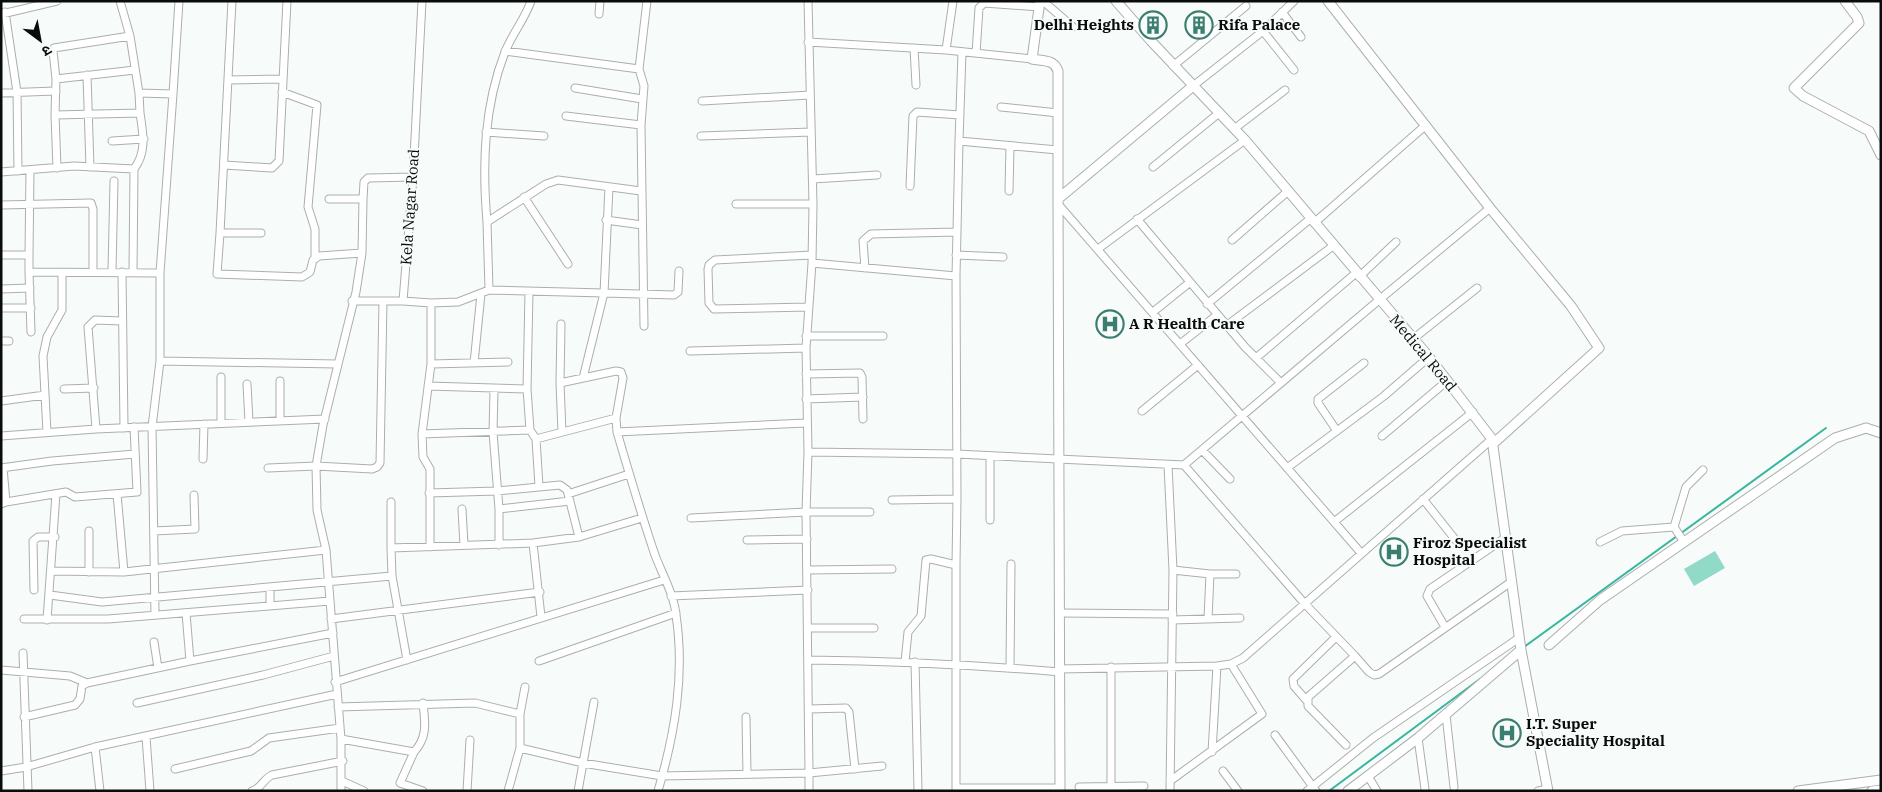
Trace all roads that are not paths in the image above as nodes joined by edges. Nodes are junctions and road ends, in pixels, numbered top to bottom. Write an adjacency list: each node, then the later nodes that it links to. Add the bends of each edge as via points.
1 (57, 1): 19 (street)
2 (120, 1): 23 (street)
3 (179, 1): 49 (street)
4 (232, 1): 39 (street)
5 (287, 1): 38 (street)
6 (422, 1): 84 (street, Kela Nagar Road)
7 (531, 1): 28 (street)
8 (600, 1): 20 (street)
9 (647, 1): 33 (street)
10 (808, 1): 25 (street)
11 (953, 1): 27 (street)
12 (1116, 1): 32 (street, Medical Road)
13 (1294, 1): 18 (street)
14 (1328, 1): 62 (street)
15 (1845, 1): 74 (street, via 1858,23 1794,88 1868,131)
16 (1040, 3): 21 (street); 30 (street, via 981,4); 31 (street)
17 (1246, 6): 32 (street)
18 (1282, 12): 22 (street); 24 (street)
19 (3, 13): 44 (street)
20 (599, 14)
21 (1073, 27)
22 (1262, 31): 35 (street); 41 (street)
23 (130, 36): 34 (street); 37 (street, via 58,46 52,51)
24 (1301, 37)
25 (808, 42): 26 (street); 50 (street)
26 (914, 48): 27 (street); 40 (street)
27 (946, 50): 29 (street)
28 (505, 51): 33 (street); 64 (street)
29 (962, 52): 30 (street); 59 (street)
30 (976, 53): 31 (street)
31 (1032, 60): 55 (street, via 1051,62 1056,66)
32 (1173, 66): 41 (street, Medical Road)
33 (639, 69): 51 (street, via 644,86)
34 (135, 70): 36 (street); 48 (street)
35 (1294, 70)
36 (87, 75): 37 (street); 54 (street)
37 (56, 79): 45 (street)
38 (283, 79): 39 (street); 46 (street)
39 (228, 80): 75 (street)
40 (916, 85)
41 (1193, 86): 57 (street, Medical Road); 95 (street)
42 (575, 88): 51 (street)
43 (1285, 90): 63 (street)
44 (17, 92): 45 (street); 47 (street); 81 (street)
45 (56, 92): 58 (street)
46 (282, 92): 75 (street, via 276,166); 119 (street, via 317,105 308,207 315,228)
47 (1, 93)
48 (139, 93): 49 (street); 56 (street)
49 (173, 94): 130 (street)
50 (810, 95): 52 (street); 65 (street)
51 (642, 100): 61 (street)
52 (702, 101)
53 (1001, 107): 55 (street)
54 (88, 112): 56 (street); 58 (street); 76 (street)
55 (1058, 112): 73 (street)
56 (140, 113): 68 (street)
57 (1219, 113): 63 (street, Medical Road); 77 (street)
58 (55, 115): 78 (street)
59 (960, 115): 71 (street); 87 (street, via 917,112 912,116)
60 (566, 116): 61 (street)
61 (641, 125): 89 (street)
62 (1426, 125): 100 (street); 103 (street)
63 (1234, 129): 69 (street, Medical Road)
64 (486, 132): 66 (street); 104 (street, via 484,185)
65 (811, 132): 67 (street); 85 (street)
66 (544, 136)
67 (702, 136)
68 (144, 139): 70 (street); 79 (street, via 141,160)
69 (1244, 140): 91 (street, Medical Road); 101 (street)
70 (112, 141)
71 (959, 141): 72 (street); 106 (street)
72 (1010, 146): 73 (street); 90 (street)
73 (1058, 150): 95 (street)
74 (1881, 154)
75 (224, 165): 107 (street)
76 (90, 167): 78 (street); 79 (street)
77 (1153, 167)
78 (58, 168): 80 (street)
79 (134, 169): 124 (street)
80 (30, 170): 81 (street); 99 (street)
81 (18, 171): 82 (street)
82 (1, 172)
83 (877, 175): 85 (street)
84 (413, 178): 94 (street, via 368,178 364,182); 145 (street, Kela Nagar Road)
85 (813, 179): 97 (street)
86 (114, 181): 123 (street)
87 (910, 186)
88 (609, 187): 89 (street); 92 (street, via 558,180); 102 (street)
89 (641, 191): 105 (street)
90 (1009, 191)
91 (1287, 192): 103 (street, Medical Road); 109 (street)
92 (524, 197): 104 (street); 121 (street)
93 (328, 199): 94 (street)
94 (363, 200): 113 (street)
95 (1058, 202): 112 (street); 223 (street)
96 (736, 204): 97 (street)
97 (814, 204): 114 (street)
98 (1, 205): 99 (street)
99 (31, 206): 117 (street); 127 (street, via 91,202 94,209)
100 (1490, 208): 142 (street); 216 (street, via 1571,306 1599,348)
101 (1137, 219): 112 (street); 133 (street)
102 (606, 220): 105 (street); 139 (street)
103 (1312, 221): 111 (street, Medical Road); 147 (street)
104 (487, 222): 137 (street)
105 (642, 225): 141 (street)
106 (957, 232): 116 (street); 122 (street, via 871,234 863,241)
107 (220, 233): 108 (street); 119 (street, via 217,274 302,277 310,272)
108 (261, 233)
109 (1232, 240)
110 (1396, 242): 131 (street)
111 (1333, 246): 131 (street, Medical Road); 156 (street)
112 (1098, 249): 151 (street)
113 (362, 254): 119 (street); 143 (street)
114 (812, 254): 120 (street); 148 (street, via 715,260 708,269 709,303 714,309)
115 (1, 255): 117 (street)
116 (956, 255): 118 (street); 132 (street)
117 (29, 256): 126 (street)
118 (1003, 257)
119 (315, 258)
120 (812, 263): 122 (street); 148 (street)
121 (568, 264)
122 (865, 268): 132 (street)
123 (112, 271): 127 (street); 128 (street)
124 (133, 271): 128 (street); 130 (street)
125 (679, 271): 141 (street, via 676,294)
126 (29, 272): 129 (street); 134 (street)
127 (93, 272): 129 (street)
128 (122, 272): 153 (street)
129 (62, 273): 186 (street, via 62,310 45,344)
130 (160, 273): 166 (street)
131 (1358, 275): 142 (street, Medical Road); 165 (street)
132 (956, 276): 220 (street)
133 (1189, 282): 147 (street); 151 (street)
134 (30, 288): 136 (street); 150 (street)
135 (1477, 288): 160 (street)
136 (1, 289)
137 (489, 290): 138 (street); 140 (street)
138 (528, 292): 139 (street); 185 (street)
139 (604, 293): 141 (street); 175 (street)
140 (481, 294): 146 (street, via 458,302); 168 (street)
141 (644, 294): 155 (street)
142 (1379, 300): 160 (street, Medical Road); 179 (street)
143 (352, 301): 144 (street); 170 (street)
144 (383, 301): 145 (street); 226 (street, via 380,463 372,469)
145 (403, 301): 146 (street)
146 (431, 303): 171 (street)
147 (1208, 304): 152 (street)
148 (809, 307): 158 (street)
149 (1, 308): 150 (street)
150 (31, 308): 157 (street)
151 (1153, 312): 161 (street)
152 (1217, 315): 156 (street); 161 (street)
153 (122, 321): 182 (street, via 95,320 88,327); 203 (street)
154 (561, 324): 178 (street)
155 (644, 326)
156 (1226, 326): 165 (street)
157 (31, 332)
158 (806, 336): 159 (street); 162 (street)
159 (883, 336)
160 (1413, 339): 164 (street, Medical Road)
161 (1180, 344): 172 (street)
162 (806, 348): 163 (street); 173 (street)
163 (690, 350)
164 (1429, 357): 177 (street, Medical Road); 206 (street)
165 (1256, 358): 179 (street)
166 (160, 361): 170 (street); 202 (street)
167 (508, 362): 168 (street)
168 (474, 363): 171 (street)
169 (1364, 363): 206 (street, via 1318,399)
170 (337, 364): 194 (street)
171 (431, 364): 181 (street)
172 (1198, 365): 190 (street); 192 (street)
173 (806, 374): 187 (street, via 860,373); 188 (street)
174 (221, 377): 198 (street)
175 (583, 378): 178 (street); 193 (street, via 621,372 623,378)
176 (280, 381): 196 (street)
177 (1447, 381): 191 (street, Medical Road); 214 (street)
178 (560, 382): 209 (street)
179 (1281, 383): 192 (street)
180 (247, 384): 197 (street)
181 (428, 386): 184 (street); 212 (street)
182 (94, 388): 183 (street); 204 (street)
183 (64, 389)
184 (494, 390): 185 (street); 208 (street)
185 (527, 390): 205 (street)
186 (45, 395): 189 (street); 207 (street)
187 (863, 397): 188 (street); 195 (street)
188 (806, 399): 199 (street)
189 (1, 401)
190 (1142, 411)
191 (1473, 412): 216 (street, Medical Road); 252 (street)
192 (1242, 416): 217 (street); 229 (street)
193 (616, 418): 209 (street); 210 (street)
194 (325, 419): 196 (street); 226 (street)
195 (863, 419)
196 (280, 420): 197 (street)
197 (248, 422): 198 (street)
198 (221, 423): 200 (street)
199 (806, 423): 210 (street); 218 (street)
200 (204, 424): 202 (street); 222 (street)
201 (134, 427): 202 (street); 203 (street); 219 (street)
202 (152, 427): 255 (street)
203 (124, 428): 204 (street)
204 (96, 429): 207 (street)
205 (530, 430): 208 (street); 215 (street)
206 (1337, 431): 229 (street)
207 (47, 432): 213 (street)
208 (493, 432): 212 (street); 234 (street)
209 (562, 432): 215 (street)
210 (617, 432): 231 (street)
211 (1881, 433): 262 (street, via 1866,428 1835,438)
212 (422, 434): 235 (street, via 423,456 430,469)
213 (1, 436)
214 (1382, 436)
215 (536, 439): 233 (street)
216 (1493, 441): 241 (street); 258 (street, Medical Road)
217 (1202, 450): 225 (street); 232 (street)
218 (808, 452): 220 (street); 247 (street)
219 (135, 454): 227 (street, via 52,460); 237 (street, via 138,490 133,494)
220 (956, 454): 221 (street); 240 (street)
221 (990, 456): 223 (street); 251 (street)
222 (203, 459)
223 (1059, 460): 224 (street); 298 (street)
224 (1168, 465): 225 (street); 276 (street)
225 (1184, 465): 294 (street)
226 (316, 466): 228 (street); 269 (street, via 317,510)
227 (2, 468): 244 (street)
228 (268, 468)
229 (1287, 468): 252 (street)
230 (1703, 470): 253 (street, via 1686,486)
231 (629, 474): 239 (street); 249 (street)
232 (1230, 479)
233 (539, 486): 234 (street); 239 (street, via 564,486)
234 (498, 491): 235 (street); 246 (street)
235 (429, 493): 267 (street)
236 (56, 494): 237 (street, via 66,492 75,497); 244 (street); 256 (street)
237 (116, 494): 279 (street)
238 (194, 495): 255 (street, via 195,529)
239 (569, 498): 246 (street); 257 (street)
240 (957, 499): 242 (street); 272 (street)
241 (1423, 499): 264 (street); 270 (street)
242 (892, 500)
243 (391, 502): 268 (street)
244 (4, 503)
245 (462, 509): 266 (street)
246 (499, 509): 265 (street)
247 (806, 512): 248 (street); 250 (street); 259 (street)
248 (870, 512)
249 (642, 518): 257 (street); 283 (street)
250 (691, 518)
251 (990, 520)
252 (1334, 522): 270 (street)
253 (1674, 526): 261 (street, via 1622,531); 262 (street)
254 (89, 531): 278 (street)
255 (154, 531): 274 (street)
256 (55, 537): 277 (street); 287 (street, via 38,537 33,541)
257 (579, 537): 263 (street)
258 (1505, 538): 285 (street, Medical Road); 308 (street, via 1430,589 1427,596)
259 (807, 539): 260 (street); 275 (street)
260 (747, 540)
261 (1600, 542)
262 (1684, 542): 315 (street, via 1600,600)
263 (532, 543): 265 (street); 289 (street)
264 (1458, 543)
265 (500, 545): 266 (street)
266 (464, 546): 267 (street)
267 (430, 547): 268 (street)
268 (391, 548): 282 (street)
269 (326, 550): 274 (street); 284 (street)
270 (1361, 553): 294 (street)
271 (1011, 564): 332 (street)
272 (956, 565): 324 (street, via 926,560 921,616 908,632); 329 (street)
273 (892, 569): 275 (street)
274 (155, 570): 279 (street); 292 (street)
275 (808, 570): 288 (street)
276 (1173, 570): 280 (street); 302 (street)
277 (52, 571): 278 (street); 290 (street)
278 (89, 572): 279 (street)
279 (124, 572)
280 (1210, 574): 281 (street); 306 (street)
281 (1236, 574)
282 (392, 576): 284 (street); 296 (street)
283 (664, 580): 291 (street); 301 (street)
284 (328, 582): 286 (street); 293 (street)
285 (1511, 582): 308 (street); 313 (street, Medical Road)
286 (270, 588): 292 (street); 295 (street)
287 (34, 590)
288 (808, 590): 291 (street); 309 (street)
289 (540, 592): 296 (street); 301 (street)
290 (50, 595): 292 (street, via 102,602); 307 (street)
291 (671, 596): 299 (street)
292 (155, 597): 300 (street)
293 (330, 601): 295 (street); 305 (street)
294 (1305, 604): 312 (street); 326 (street, via 1243,658)
295 (270, 605): 297 (street)
296 (399, 610): 305 (street); 320 (street)
297 (186, 613): 300 (street); 322 (street)
298 (1060, 613): 302 (street); 334 (street)
299 (676, 614): 323 (street); 371 (street, via 679,687 675,722)
300 (155, 615): 307 (street)
301 (541, 616): 320 (street)
302 (1172, 617): 306 (street); 327 (street)
303 (1240, 618): 306 (street)
304 (24, 619): 307 (street)
305 (331, 619): 311 (street)
306 (1208, 619)
307 (47, 620)
308 (1445, 627): 319 (street, via 1379,674 1369,672)
309 (808, 628): 310 (street); 321 (street)
310 (874, 628)
311 (332, 634): 318 (street); 322 (street)
312 (1336, 637): 319 (street); 340 (street, via 1293,678 1294,686)
313 (1519, 638): 316 (street, Medical Road); 384 (street, via 1373,738)
314 (154, 642): 331 (street)
315 (1549, 645)
316 (1521, 650): 347 (street); 385 (street, Medical Road)
317 (23, 653): 335 (street)
318 (334, 656): 336 (street); 342 (street)
319 (1355, 656): 340 (street)
320 (407, 660): 336 (street)
321 (808, 660): 324 (street); 345 (street)
322 (190, 661): 331 (street)
323 (539, 661)
324 (905, 662): 325 (street)
325 (915, 662): 329 (street); 399 (street)
326 (1231, 664): 328 (street); 360 (street, via 1262,714)
327 (1172, 666): 328 (street); 330 (street); 375 (street)
328 (1217, 666): 360 (street)
329 (955, 667): 332 (street); 381 (street)
330 (1111, 667): 334 (street); 380 (street)
331 (158, 668): 337 (street)
332 (1010, 668): 334 (street)
333 (1, 670): 335 (street)
334 (1060, 670): 382 (street)
335 (23, 672): 337 (street, via 70,676); 348 (street)
336 (335, 682): 339 (street)
337 (87, 684): 348 (street, via 82,686 80,699 75,705)
338 (525, 687): 346 (street)
339 (337, 694): 344 (street); 352 (street)
340 (1307, 701): 356 (street, via 1308,706)
341 (594, 702): 362 (street)
342 (137, 703)
343 (423, 703): 344 (street); 346 (street, via 474,702); 359 (street, via 425,732)
344 (338, 707): 350 (street)
345 (809, 709): 366 (street, via 846,708); 369 (street)
346 (520, 714): 358 (street)
347 (1446, 715): 353 (street); 379 (street)
348 (24, 717): 364 (street)
349 (746, 717): 370 (street)
350 (340, 728): 354 (street); 365 (street, via 269,738 251,751)
351 (1275, 735): 384 (street)
352 (146, 737): 357 (street); 389 (street)
353 (1418, 738): 372 (street); 383 (street)
354 (341, 739): 359 (street); 361 (street)
355 (470, 740): 394 (street)
356 (1346, 745)
357 (95, 747): 364 (street); 388 (street)
358 (520, 748): 362 (street); 395 (street)
359 (414, 752): 377 (street)
360 (1212, 752): 375 (street)
361 (342, 761): 374 (street); 390 (street, via 272,775 260,788)
362 (583, 763): 371 (street); 396 (street)
363 (882, 766): 366 (street)
364 (26, 767): 367 (street); 387 (street)
365 (175, 768)
366 (855, 769): 369 (street)
367 (1, 771)
368 (1223, 771): 401 (street)
369 (809, 773): 370 (street); 398 (street)
370 (747, 774): 371 (street)
371 (662, 776): 397 (street)
372 (1368, 776): 402 (street); 403 (street)
373 (1881, 780): 405 (street)
374 (342, 781): 391 (street); 392 (street)
375 (1170, 781): 400 (street)
376 (1144, 786): 380 (street)
377 (399, 787): 393 (street)
378 (1079, 787): 380 (street)
379 (1454, 787)
380 (1110, 788)
381 (956, 789): 382 (street)
382 (1060, 789)
383 (1425, 789)
384 (1312, 790)
385 (1548, 790): 404 (street)
386 (1881, 790): 406 (street)
387 (28, 791)
388 (100, 791)
389 (150, 791)
390 (252, 791)
391 (342, 791)
392 (364, 791)
393 (423, 791)
394 (467, 791)
395 (508, 791)
396 (578, 791)
397 (658, 791)
398 (809, 791)
399 (918, 791)
400 (1170, 791)
401 (1238, 791)
402 (1348, 791)
403 (1377, 791)
404 (1538, 791)
405 (1798, 791)
406 (1872, 791)

